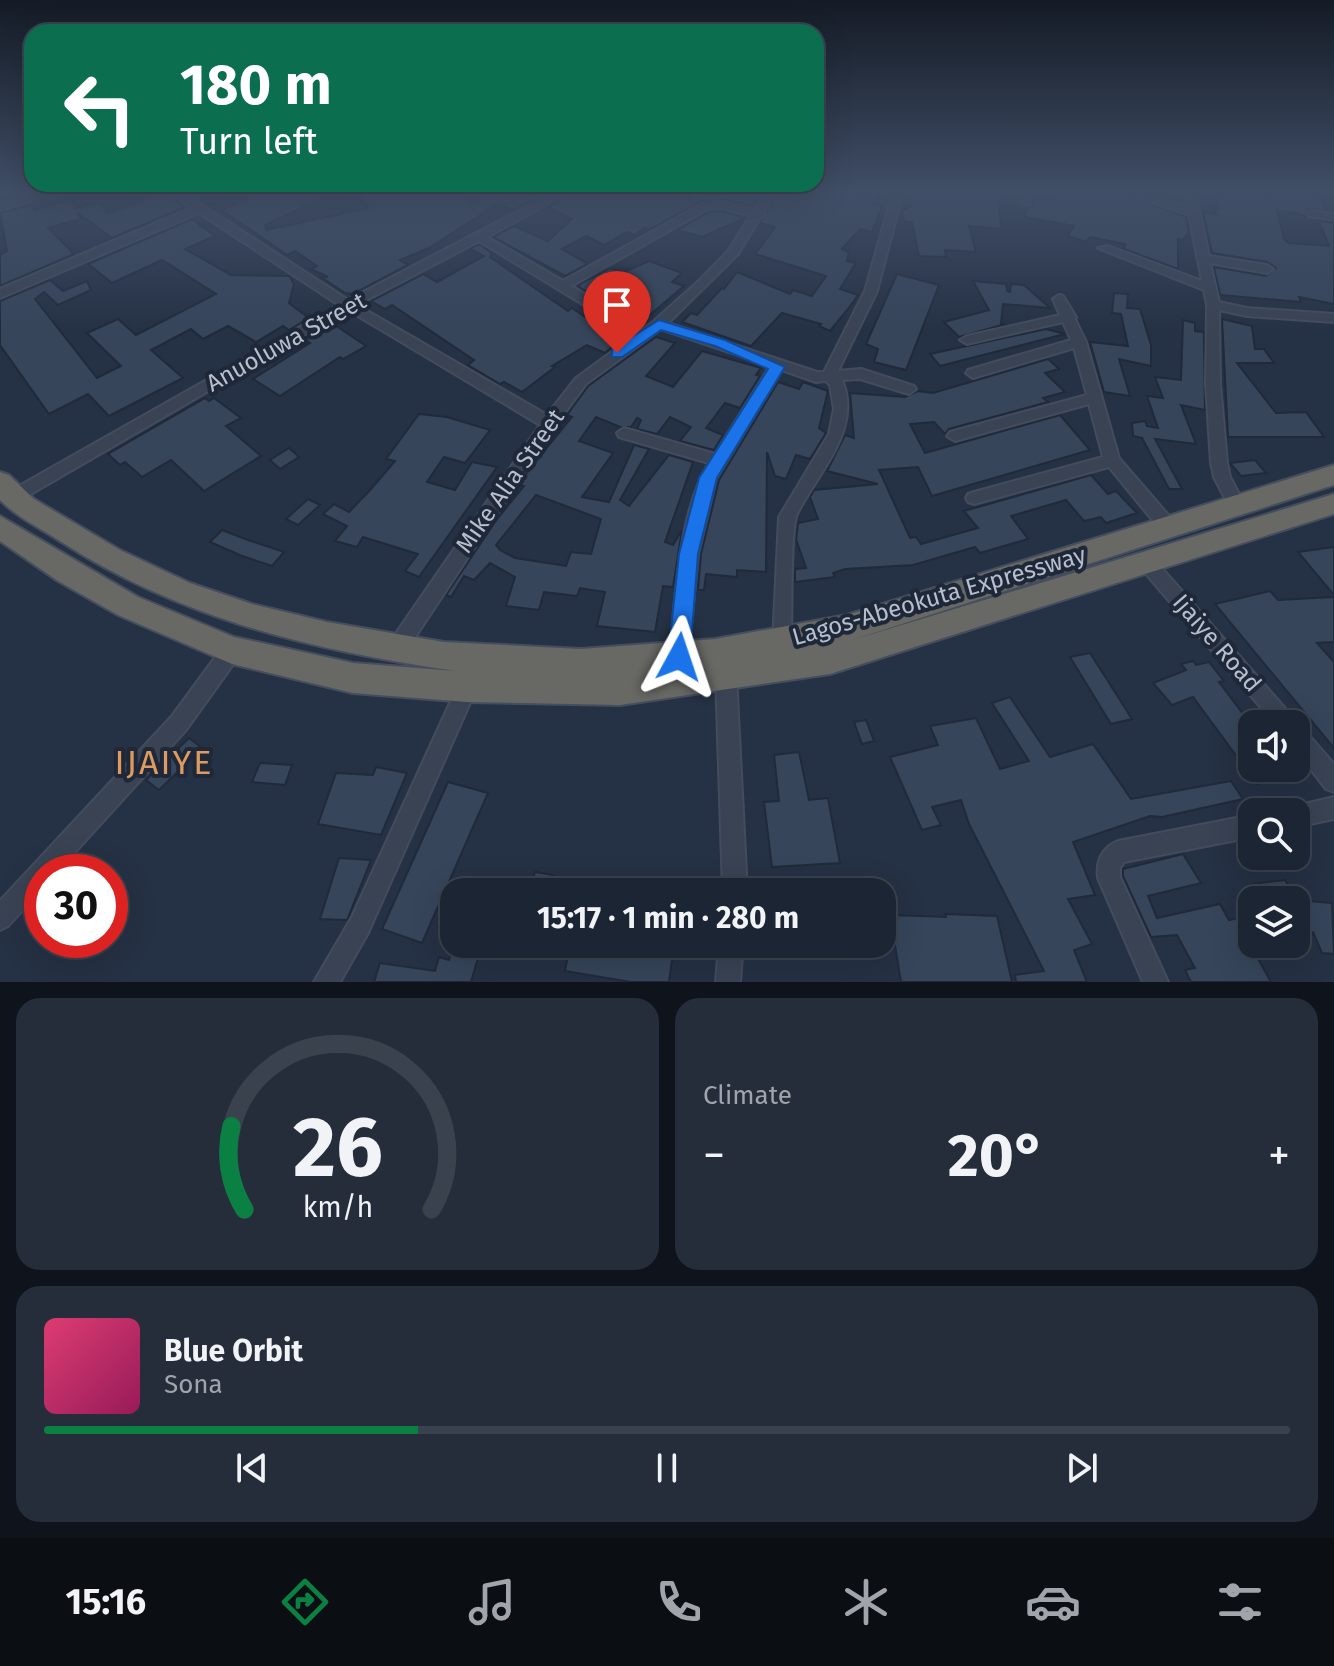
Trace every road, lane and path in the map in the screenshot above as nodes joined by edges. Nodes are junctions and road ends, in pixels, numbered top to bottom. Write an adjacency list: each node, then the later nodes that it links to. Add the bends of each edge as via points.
1 (131, 238): 14 (street)
2 (243, 238): 16 (street)
3 (478, 238): 16 (street, Anuoluwa Street)
4 (481, 238): 12 (street)
5 (649, 238): 12 (street)
6 (744, 238): 21 (street, Mike Alia Street)
7 (886, 238): 26 (street, via 871,291)
8 (1200, 238): 10 (street)
9 (1104, 248): 13 (street)
10 (1205, 259): 11 (street); 13 (street)
11 (1267, 269)
12 (563, 286): 20 (street)
13 (1209, 288): 17 (street)
14 (0, 294)
15 (1059, 299): 18 (street)
16 (348, 305): 29 (street); 35 (street, Anuoluwa Street)
17 (1213, 305): 19 (street); 37 (street, via 1219,463)
18 (1070, 317): 22 (street); 23 (street)
19 (1334, 318)
20 (622, 322)
21 (659, 324): 24 (street); 29 (street, Mike Alia Street, via 581,381)
22 (967, 340)
23 (1079, 342): 25 (street); 28 (street)
24 (777, 367): 26 (street); 32 (street)
25 (973, 373)
26 (829, 376): 27 (street, via 861,374); 42 (street, via 837,383 841,409 836,434 787,517)
27 (909, 389)
28 (1092, 398): 31 (street); 33 (street)
29 (549, 423): 43 (street, Mike Alia Street)
30 (624, 433): 32 (street)
31 (955, 436)
32 (718, 460): 45 (street, via 708,478 689,554)
33 (1112, 460): 36 (street); 40 (street)
34 (1334, 475): 37 (highway, Lagos-Abeokuta Expressway)
35 (5, 490): 43 (highway, Lagos-Abeokuta Expressway, via 107,558 199,602 288,629)
36 (974, 498)
37 (1236, 504): 40 (highway, Lagos-Abeokuta Expressway)
38 (1334, 504): 41 (highway, Lagos-Abeokuta Expressway)
39 (0, 527): 44 (highway, Lagos-Abeokuta Expressway, via 128,606)
40 (1169, 528): 42 (highway, Lagos-Abeokuta Expressway, via 892,615)
41 (1146, 562): 46 (highway, Lagos-Abeokuta Expressway, via 830,660); 48 (street, Ijaiye Road)
42 (782, 642): 45 (highway, Lagos-Abeokuta Expressway)
43 (397, 648): 45 (highway, Lagos-Abeokuta Expressway, via 493,661)
44 (232, 650): 47 (highway, Lagos-Abeokuta Expressway, via 353,678); 54 (street, via 179,723)
45 (679, 657)
46 (726, 675): 47 (highway, Lagos-Abeokuta Expressway, via 620,690); 55 (street)
47 (467, 687): 59 (street, via 366,913)
48 (1276, 710)
49 (1310, 751): 50 (street)
50 (1334, 781)
51 (1334, 808): 52 (street)
52 (1310, 813)
53 (1238, 829): 61 (street, via 1118,852 1108,865 1109,878)
54 (59, 854)
55 (734, 878)
56 (24, 892): 57 (street)
57 (0, 918)
58 (730, 958): 60 (street)
59 (326, 982)
60 (728, 982)
61 (1156, 982)

